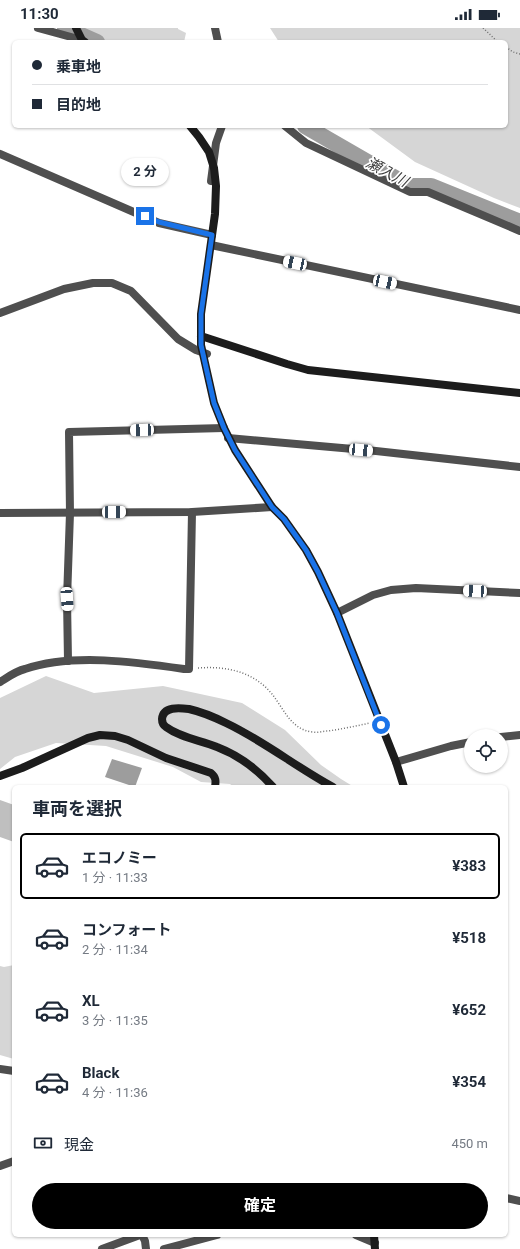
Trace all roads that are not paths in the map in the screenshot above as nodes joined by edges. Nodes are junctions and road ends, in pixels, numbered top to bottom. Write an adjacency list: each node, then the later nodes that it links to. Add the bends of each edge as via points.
1 (38, 28): 4 (street)
2 (76, 28): 5 (street)
3 (215, 28): 6 (street)
4 (80, 40)
5 (83, 40)
6 (218, 40)
7 (192, 128): 11 (street, via 209,152)
8 (221, 128): 11 (street)
9 (287, 128): 13 (street, via 306,143 410,192 428,192)
10 (0, 154): 14 (street, via 159,222)
11 (213, 165): 12 (street); 14 (street, via 216,186)
12 (211, 181)
13 (520, 231)
14 (212, 235): 15 (street)
15 (211, 245): 16 (street); 18 (street, via 201,314)
16 (520, 310)
17 (0, 313): 19 (street, via 64,289 93,283 112,283 131,291 178,339)
18 (201, 336): 19 (street); 20 (street, via 308,370)
19 (205, 353): 21 (street, via 214,403)
20 (520, 393)
21 (224, 428): 22 (street); 27 (street, via 69,432)
22 (228, 438): 23 (street); 24 (street)
23 (520, 467)
24 (272, 507): 25 (street); 29 (street, via 306,550)
25 (192, 512): 27 (street); 30 (street, via 189,669 90,660)
26 (0, 513): 27 (street)
27 (70, 513): 30 (street)
28 (520, 593): 29 (street, via 416,588 391,590 373,595)
29 (337, 613): 35 (street)
30 (68, 661): 31 (street, via 24,669)
31 (0, 682)
32 (520, 735): 33 (street)
33 (508, 736)
34 (464, 743): 35 (street)
35 (396, 762): 40 (street)
36 (0, 776): 37 (street, via 100,735 128,740 166,758 211,773 215,777)
37 (215, 785)
38 (271, 785): 39 (street, via 232,754 181,735 165,726 162,722 164,713 178,708 198,711 213,717 255,738)
39 (330, 785)
40 (403, 785)
41 (0, 1069): 42 (street)
42 (12, 1071)
43 (12, 1162): 44 (street)
44 (0, 1166)
45 (508, 1198): 46 (street)
46 (520, 1201)
47 (135, 1237): 52 (street)
48 (142, 1237): 53 (street)
49 (209, 1237): 54 (street)
50 (361, 1237): 51 (street)
51 (375, 1242)
52 (102, 1249)
53 (146, 1249)
54 (164, 1249)

